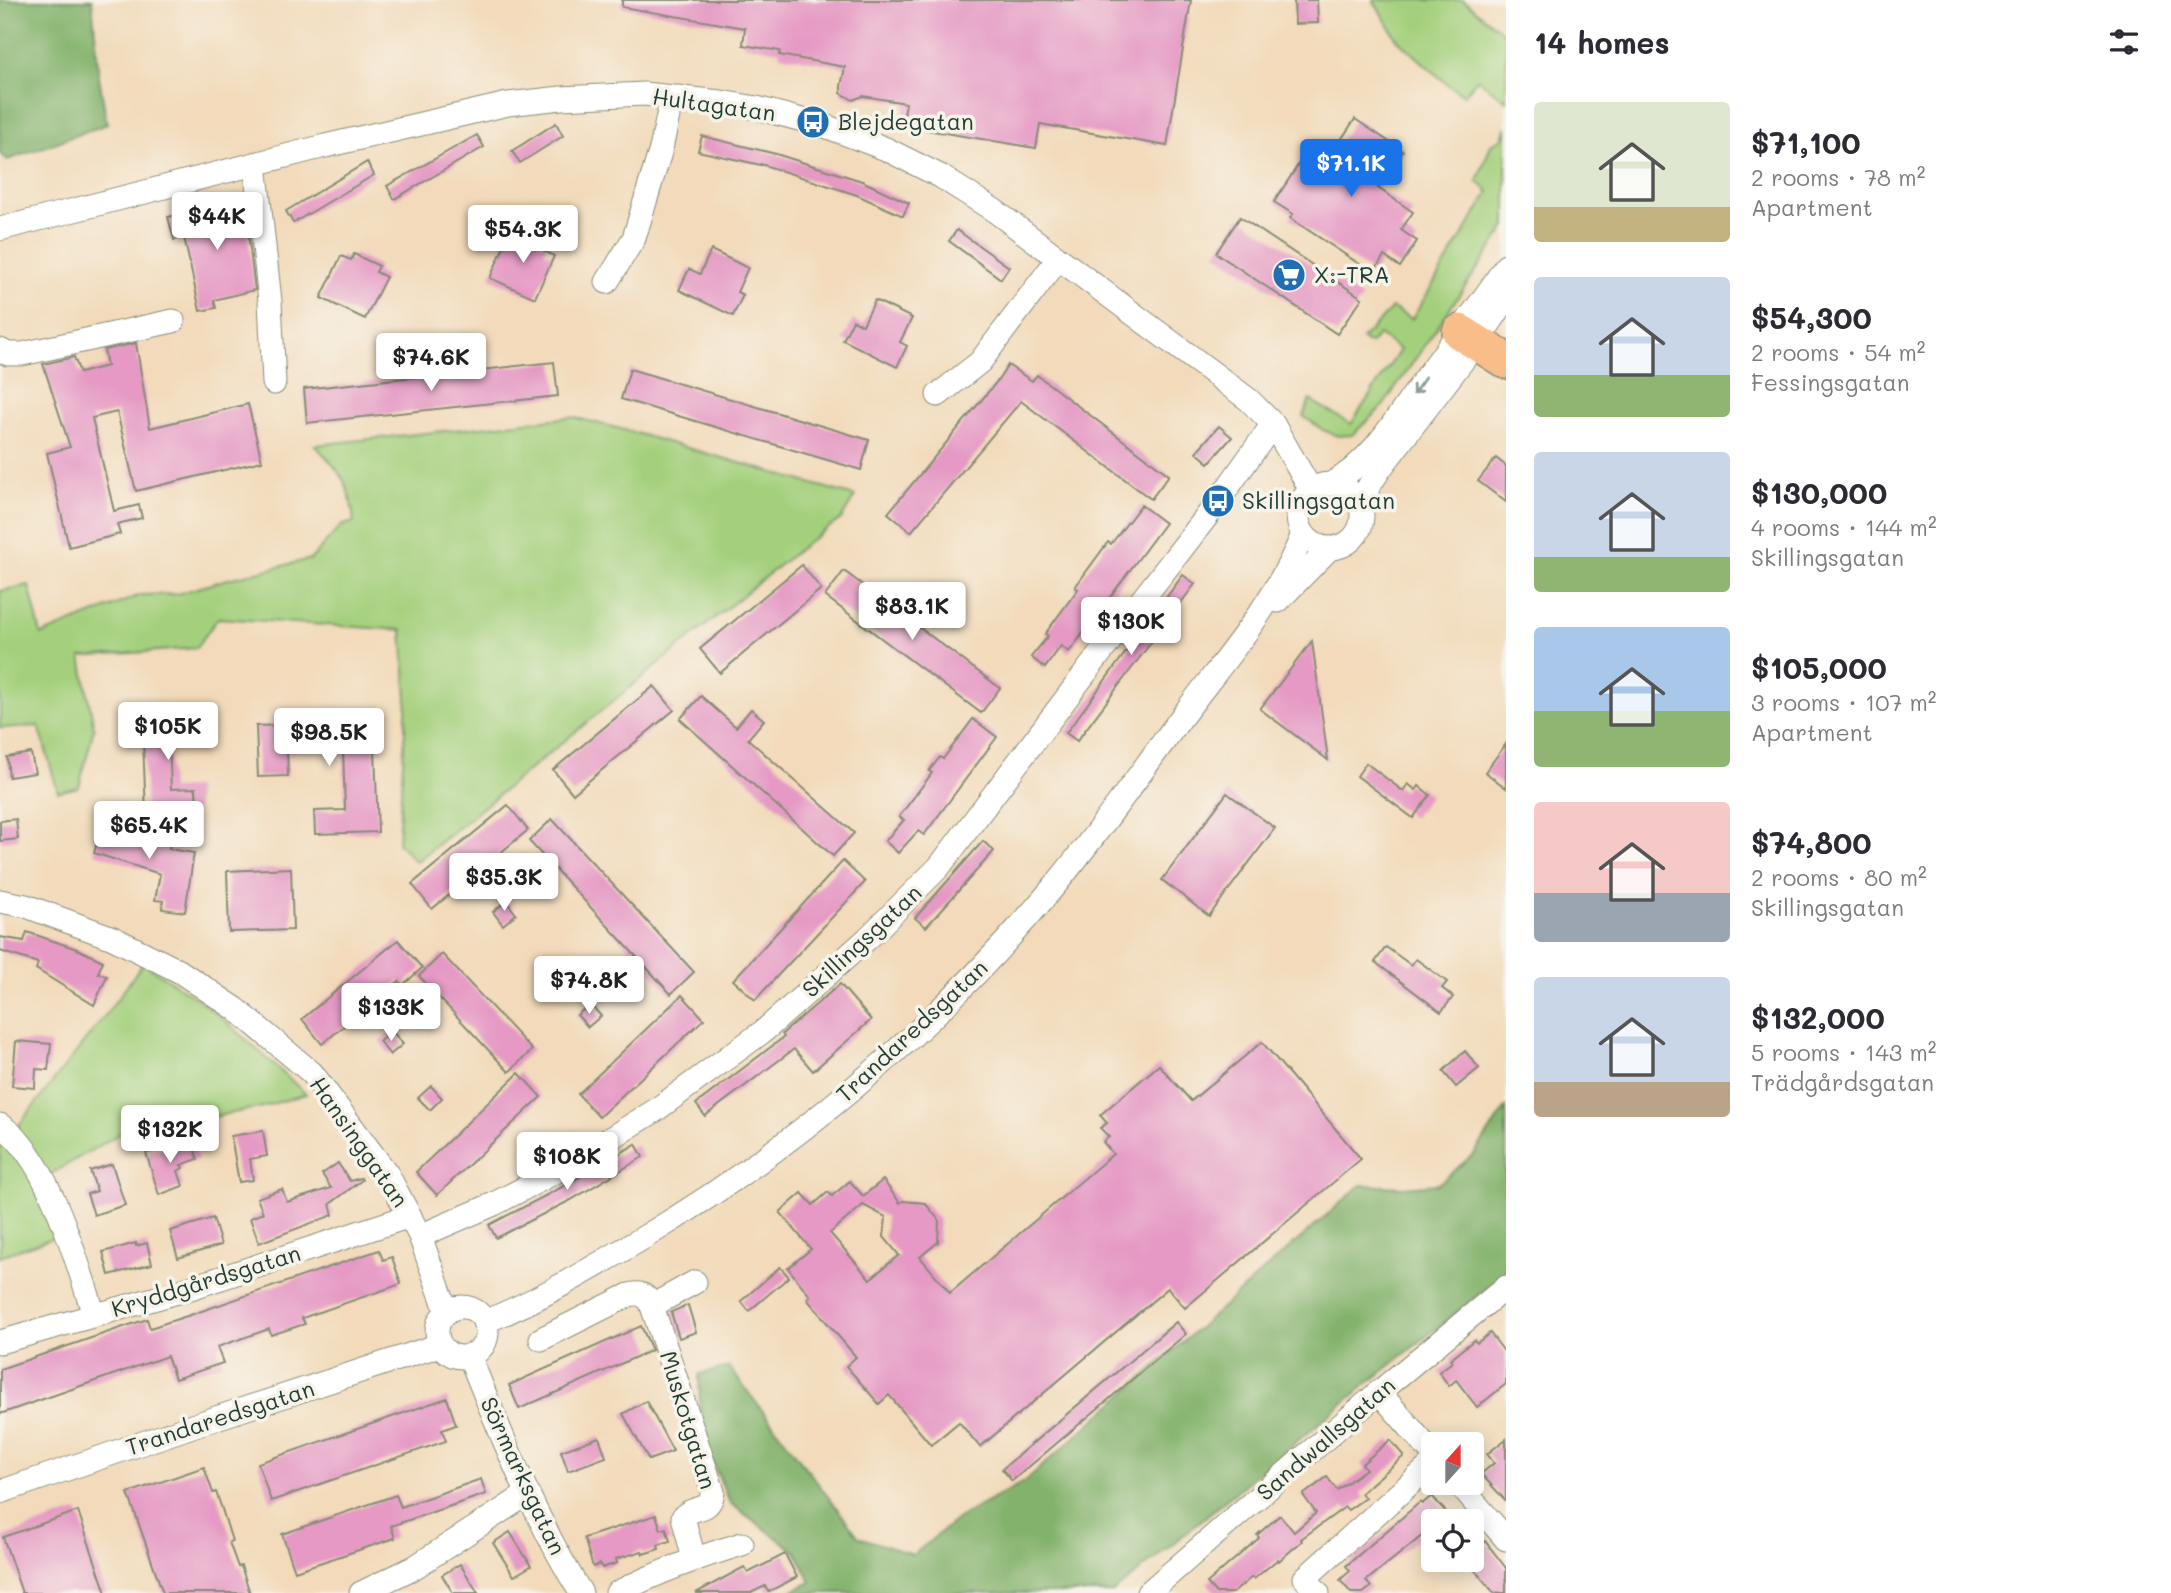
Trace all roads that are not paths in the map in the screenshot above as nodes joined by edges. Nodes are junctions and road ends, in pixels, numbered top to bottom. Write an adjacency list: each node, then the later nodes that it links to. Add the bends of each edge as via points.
1 (679, 97): 2 (street, Hultagatan, via 615,95 508,104); 4 (street, Hultagatan, via 802,120 886,149 940,176); 6 (street, via 669,111 634,239)
2 (255, 164): 3 (street, Hultagatan); 11 (street)
3 (0, 229)
4 (1058, 258): 12 (street, via 980,362); 13 (street, Hultagatan, via 1249,400)
5 (1506, 266): 8 (street, Trandaredsgatan)
6 (607, 282)
7 (173, 321): 9 (street, via 22,354)
8 (1486, 324): 10 (highway); 14 (street, Trandaredsgatan, one-way to 14, via 1365,459 1344,477); 15 (street, Trandaredsgatan, via 1380,469)
9 (0, 350)
10 (1506, 361)
11 (274, 383)
12 (938, 395)
13 (1273, 424): 14 (street, Hultagatan); 21 (street, Skillingsgatan, via 939,867 867,939 765,1030 656,1110 494,1204)
14 (1321, 487): 15 (street, via 1347,489); 16 (street, Trandaredsgatan, via 1304,497 1298,510)
15 (1361, 506): 17 (street, Trandaredsgatan, via 1362,522 1355,537)
16 (1303, 534): 17 (street); 18 (street, Trandaredsgatan, via 1289,567)
17 (1329, 549): 18 (street, Trandaredsgatan)
18 (1246, 632): 27 (street, Trandaredsgatan, via 1056,883 986,964 920,1030 798,1133 713,1195 600,1264)
19 (0, 901): 21 (street, Hansinggatan, via 113,938 179,971 236,1009 312,1073 388,1175)
20 (0, 1125): 26 (street, via 35,1163 54,1202)
21 (415, 1226): 25 (street, Hansinggatan); 26 (street, Kryddgårdsgatan)
22 (695, 1282): 24 (street)
23 (1506, 1287): 32 (street, Sandwallsgatan)
24 (652, 1306): 28 (street, via 643,1295 629,1294); 40 (street, Muskotgatan, via 713,1492 707,1506 683,1517)
25 (447, 1312): 27 (street, via 468,1308); 30 (street, via 437,1327)
26 (94, 1315): 29 (street, Kryddgårdsgatan)
27 (484, 1322): 31 (street, via 484,1342)
28 (541, 1339)
29 (0, 1342)
30 (440, 1345): 31 (street, via 453,1355); 35 (street, Trandaredsgatan)
31 (469, 1355): 36 (street, Sörmarksgatan)
32 (1379, 1392): 33 (street); 44 (street, Sandwallsgatan)
33 (1421, 1440)
34 (1421, 1474): 45 (street, via 1305,1578)
35 (0, 1492)
36 (527, 1494): 41 (street, via 415,1567); 42 (street, Sörmarksgatan)
37 (1468, 1495): 38 (street)
38 (1506, 1539)
39 (742, 1544): 40 (street)
40 (695, 1559): 43 (street)
41 (362, 1593)
42 (581, 1593)
43 (617, 1593)
44 (1148, 1593)
45 (1318, 1593)

